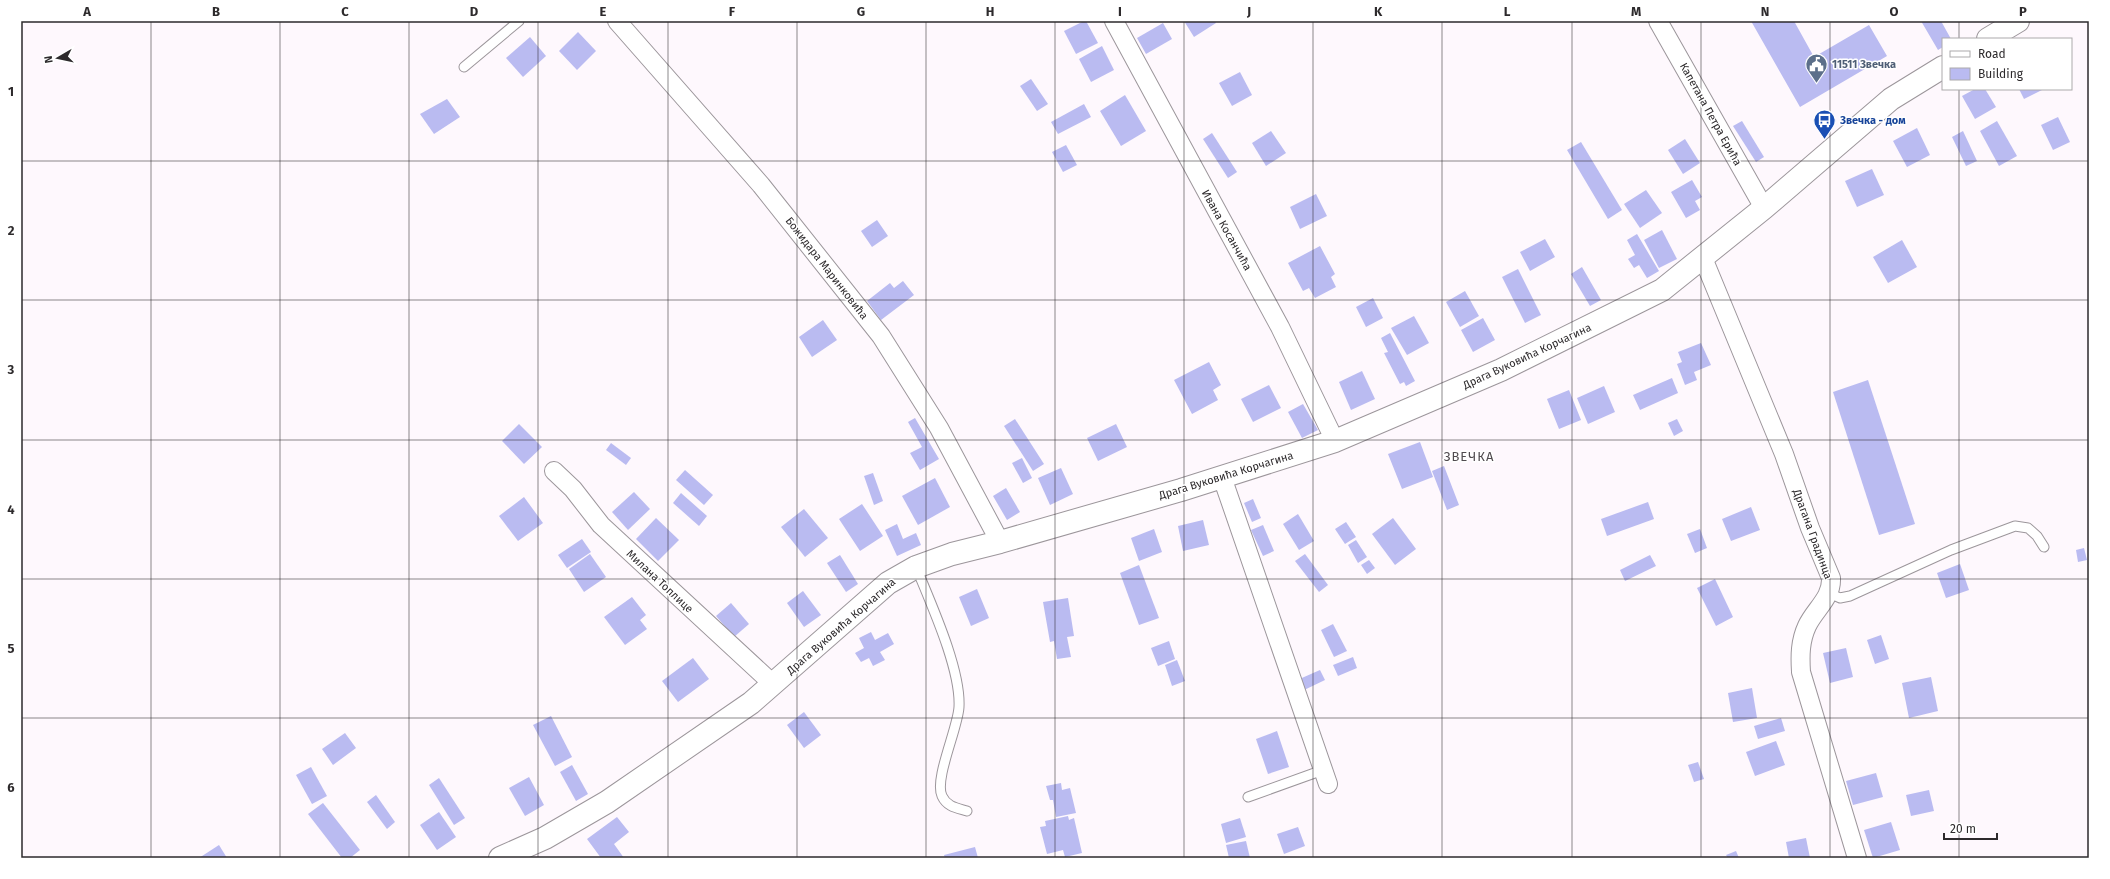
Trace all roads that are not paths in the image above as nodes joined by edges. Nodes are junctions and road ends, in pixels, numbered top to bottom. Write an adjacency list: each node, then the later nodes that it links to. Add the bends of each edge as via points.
1 (519, 21): 7 (lane)
2 (617, 21): 14 (street, Божидара Маринковића, via 762,185 881,336 939,428)
3 (1114, 21): 11 (street, Ивана Косанчића, via 1280,327)
4 (1658, 21): 9 (street, Капетана Петра Ерића)
5 (2018, 21): 6 (street)
6 (1990, 38)
7 (464, 67)
8 (1942, 68): 9 (street, Драга Вуковића Корчагина, via 1891,98)
9 (1764, 208): 10 (street, Драга Вуковића Корчагина)
10 (1703, 258): 11 (street, Драга Вуковића Корчагина, via 1662,290 1522,360); 17 (street, Драгана Градинца, via 1784,454 1830,578)
11 (1335, 441): 13 (street, Драга Вуковића Корчагина)
12 (554, 471): 18 (street, Милана Топлице, via 601,525)
13 (1222, 477): 14 (street, Драга Вуковића Корчагина); 19 (street)
14 (1000, 542): 16 (street, Драга Вуковића Корчагина, via 952,554)
15 (2044, 547): 17 (lane, via 2028,528 2015,526 1951,550 1850,596 1840,598)
16 (916, 567): 18 (street, Драга Вуковића Корчагина, via 888,583); 21 (lane, via 938,620 956,679 959,707 942,772 942,796 949,806)
17 (1829, 593): 23 (street, Драгана Градинца, via 1807,626 1800,650 1801,672)
18 (773, 684): 22 (street, Драга Вуковића Корчагина, via 751,703 607,802 545,838)
19 (1325, 777): 20 (lane)
20 (1248, 797)
21 (967, 811)
22 (500, 858)
23 (1857, 858)

